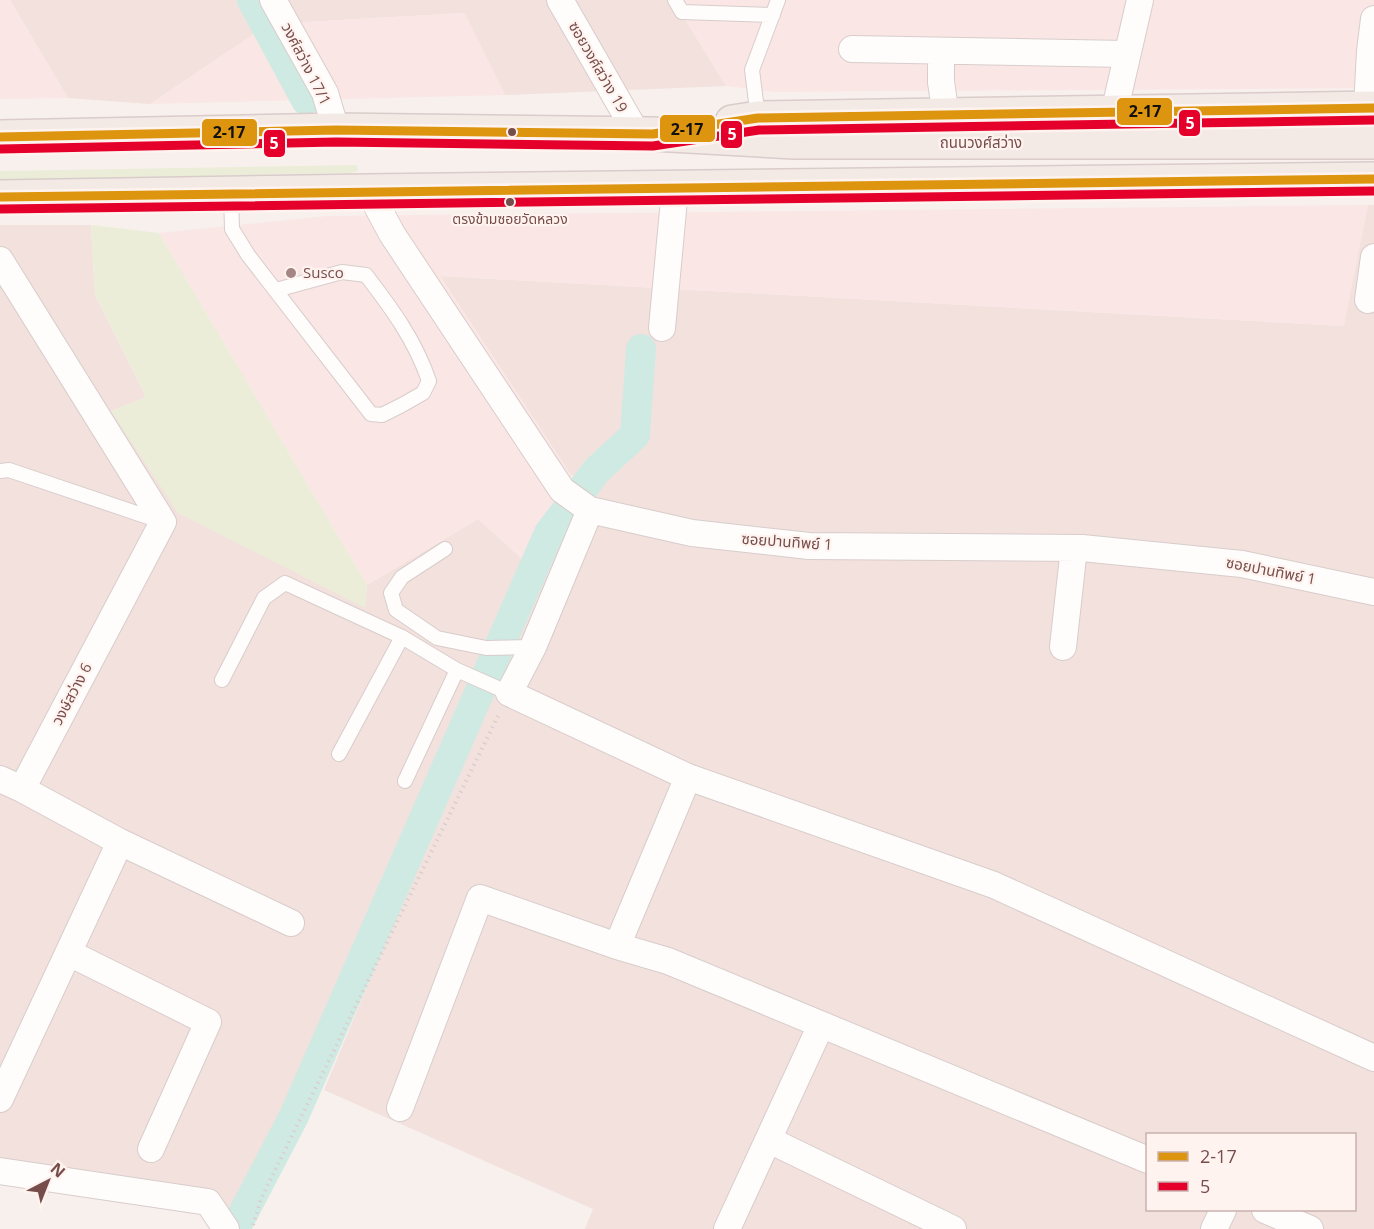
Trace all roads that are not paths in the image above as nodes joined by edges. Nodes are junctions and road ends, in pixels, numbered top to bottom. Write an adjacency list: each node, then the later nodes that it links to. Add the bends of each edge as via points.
1 (273, 0): 15 (street, วงศ์สว่าง 17/1, via 325,93)
2 (560, 0): 16 (street, ซอยวงศ์สว่าง 19)
3 (675, 0): 6 (lane, via 682,12)
4 (778, 0): 6 (lane)
5 (1140, 0): 10 (street)
6 (772, 15): 14 (lane, via 752,70)
7 (1374, 19): 11 (street)
8 (852, 49): 9 (street)
9 (941, 51): 10 (street); 13 (street)
10 (1126, 54): 12 (street)
11 (1371, 108): 12 (main road, ถนนวงศ์สว่าง)
12 (1114, 113): 13 (main road, ถนนวงศ์สว่าง)
13 (946, 116): 14 (main road, ถนนวงศ์สว่าง)
14 (758, 118): 16 (main road, ถนนวงศ์สว่าง)
15 (336, 130): 16 (main road, ถนนวงศ์สว่าง); 17 (main road, ถนนวงศ์สว่าง)
16 (645, 134): 18 (main road, ถนนวงศ์สว่าง, via 794,142)
17 (0, 137)
18 (1374, 142)
19 (1374, 179): 20 (main road)
20 (675, 189): 21 (main road); 28 (street)
21 (369, 191): 22 (main road); 30 (street, via 392,234)
22 (231, 194): 23 (main road); 26 (lane, via 232,229)
23 (0, 197)
24 (1374, 257): 27 (street)
25 (0, 260): 31 (street)
26 (276, 290): 26 (lane, via 342,272 366,276 420,353 429,381 423,393 382,415 371,414)
27 (1368, 300)
28 (662, 328)
29 (0, 471): 31 (lane, via 9,470)
30 (578, 502): 32 (street, ซอยปานทิพย์ 1, via 692,533 809,546); 36 (street)
31 (163, 522): 44 (street, วงษ์สว่าง 6)
32 (1074, 548): 34 (street, ซอยปานทิพย์ 1, via 1242,564); 37 (street)
33 (445, 549): 36 (lane, via 402,577 391,594 396,610 437,638 486,648)
34 (1374, 592)
35 (402, 637): 38 (lane); 39 (lane, via 285,583 264,598); 41 (lane)
36 (521, 647): 40 (street)
37 (1063, 647)
38 (457, 670): 40 (lane); 43 (lane)
39 (222, 680)
40 (500, 688): 42 (street)
41 (339, 754)
42 (688, 777): 47 (street); 50 (street, via 994,885)
43 (405, 781)
44 (11, 784): 45 (street, วงษ์สว่าง 6)
45 (120, 842): 46 (street, วงษ์สว่าง 6); 48 (street)
46 (291, 923)
47 (617, 946): 49 (street, via 668,961); 52 (street, via 480,898)
48 (69, 953): 51 (street); 54 (street, via 208,1022)
49 (821, 1025): 53 (street); 55 (street)
50 (1374, 1058)
51 (0, 1099)
52 (400, 1108)
53 (769, 1140): 60 (street); 61 (street)
54 (152, 1149)
55 (1146, 1160)
56 (0, 1171): 59 (street, via 208,1202)
57 (1222, 1211): 62 (street)
58 (1269, 1211): 63 (street)
59 (225, 1227)
60 (727, 1229)
61 (953, 1229)
62 (1214, 1229)
63 (1310, 1229)

